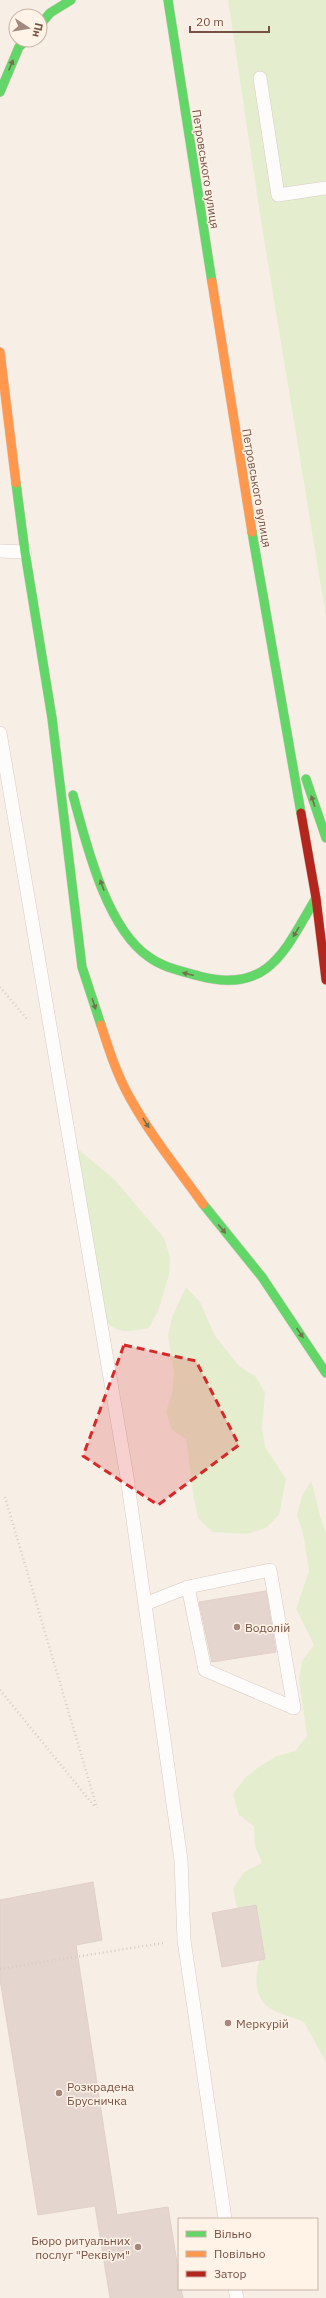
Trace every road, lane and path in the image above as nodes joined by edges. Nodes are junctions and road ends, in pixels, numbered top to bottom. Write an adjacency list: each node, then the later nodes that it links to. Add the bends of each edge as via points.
1 (71, 0): 3 (main road)
2 (168, 0): 11 (main road, Петровського вулиця, via 238,453)
3 (48, 15)
4 (19, 48): 6 (main road, one-way to 4)
5 (260, 78): 7 (lane, via 278,195)
6 (0, 92)
7 (326, 188)
8 (0, 352): 10 (main road)
9 (0, 551): 10 (lane)
10 (25, 552): 12 (main road)
11 (284, 716): 14 (main road, one-way to 11); 15 (main road, Петровського вулиця)
12 (52, 718): 15 (main road, one-way to 12, via 289,942 267,970 242,981 218,981 175,970 144,954 118,924 86,844); 17 (main road, one-way to 17, via 82,967 110,1054 130,1098 156,1139 213,1218 262,1277)
13 (0, 732): 20 (lane, via 127,1477)
14 (326, 838)
15 (316, 898): 16 (main road, Петровського вулиця)
16 (326, 980)
17 (326, 1373)
18 (5, 1496): 21 (path, via 97,1808)
19 (188, 1587): 19 (lane, via 206,1670 294,1708 270,1570); 20 (lane)
20 (145, 1604): 22 (lane, via 181,1860)
21 (0, 1690)
22 (184, 1940): 23 (path); 24 (lane)
23 (0, 1969)
24 (225, 2218)

